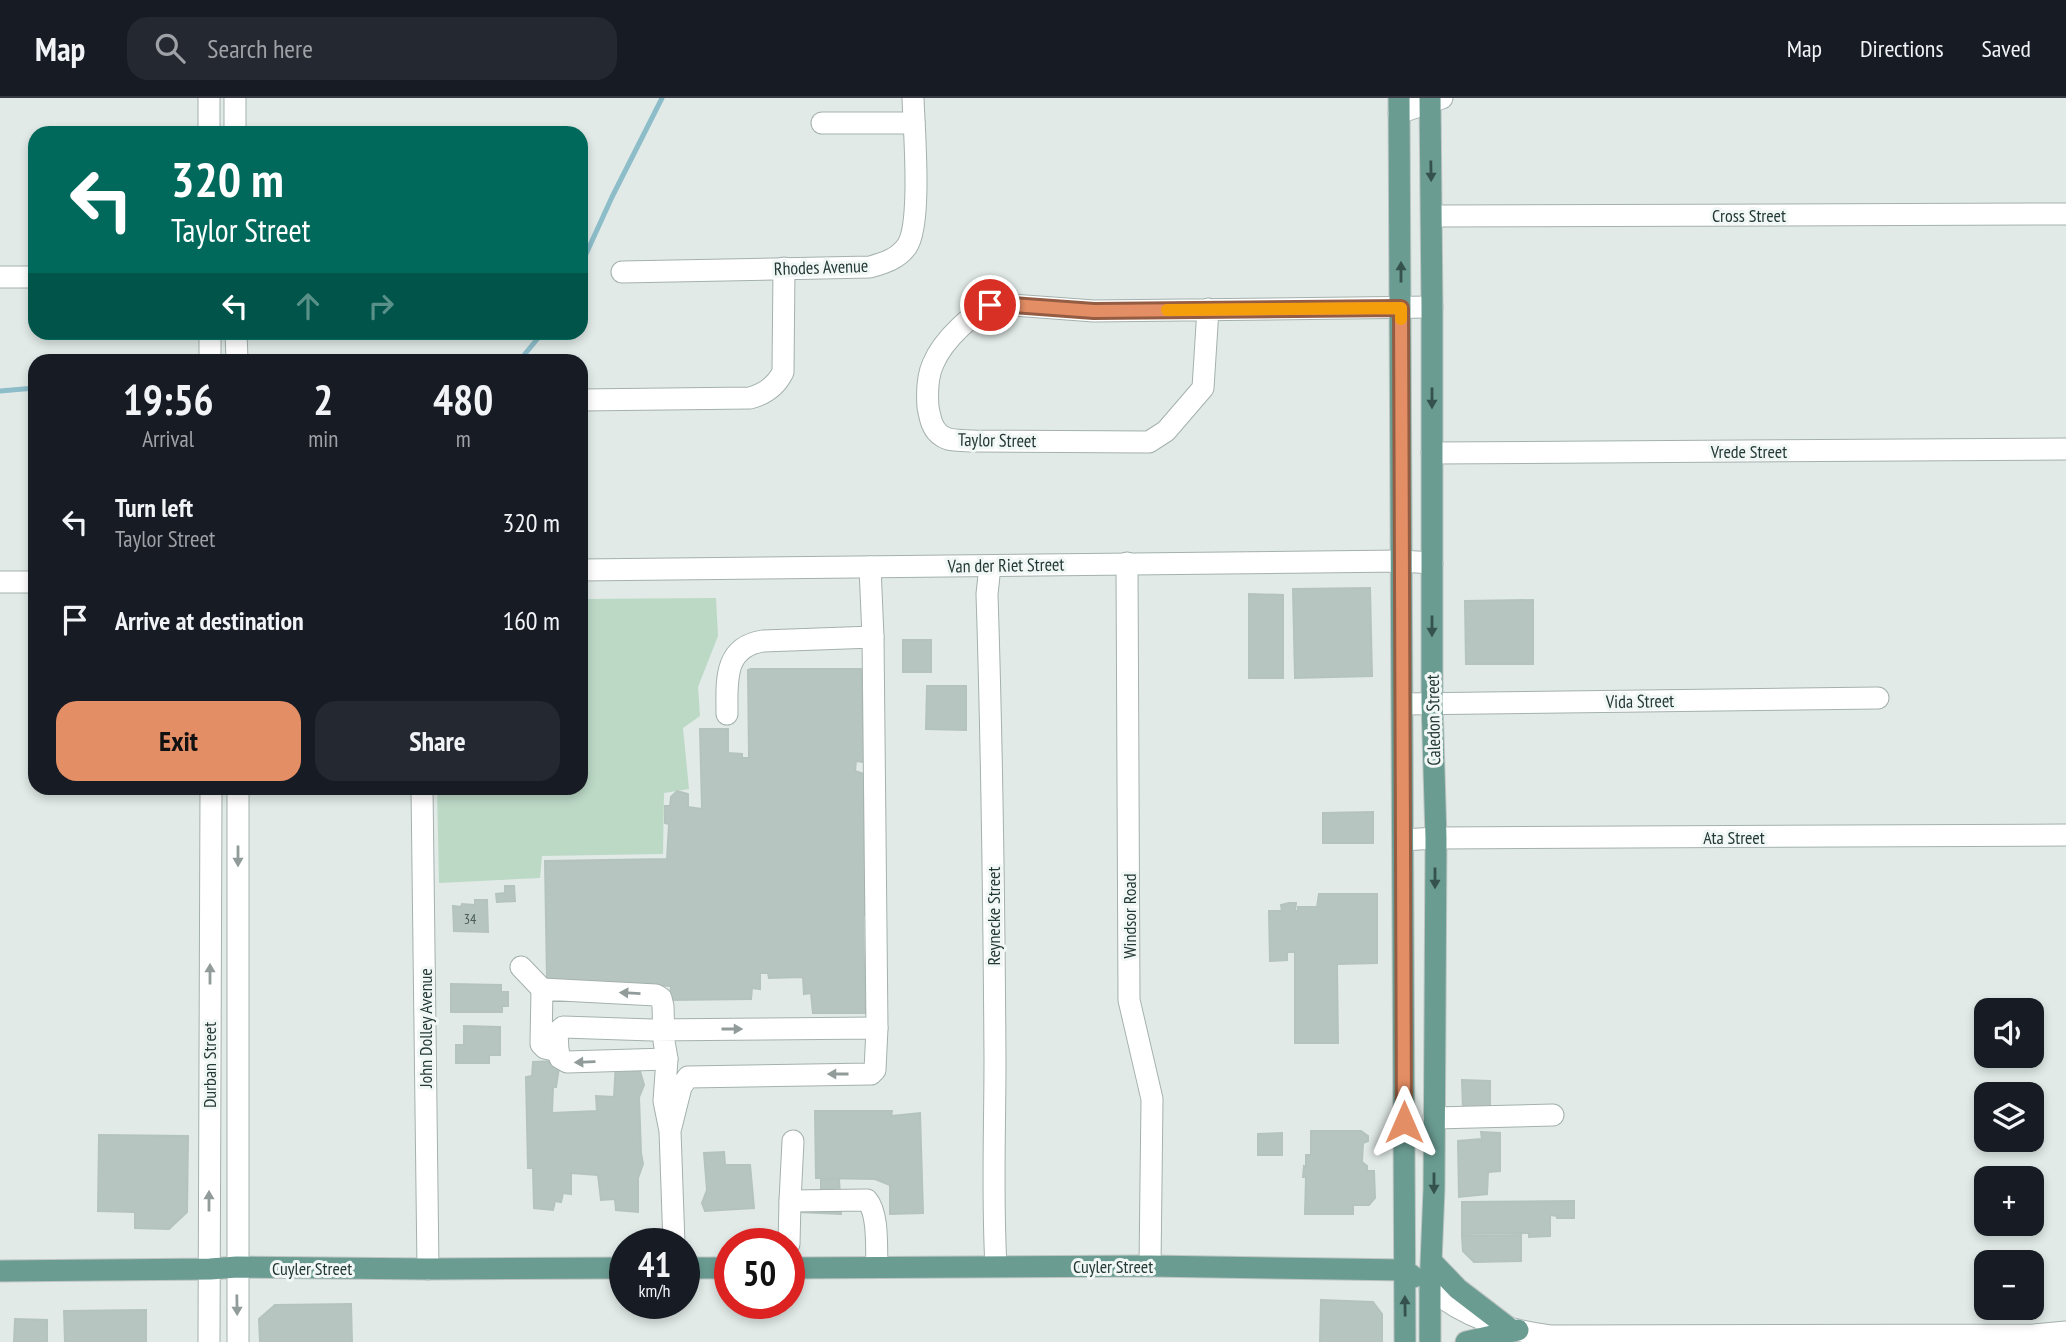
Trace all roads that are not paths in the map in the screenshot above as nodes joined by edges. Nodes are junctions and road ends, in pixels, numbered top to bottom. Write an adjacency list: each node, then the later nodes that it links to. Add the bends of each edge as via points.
1 (209, 98): 8 (street)
2 (234, 98): 9 (street)
3 (913, 98): 7 (street, Rhodes Avenue)
4 (1434, 100): 5 (street); 11 (main road, Caledon Street, one-way to 11)
5 (1399, 106): 17 (main road, Caledon Street, one-way to 5)
6 (822, 123): 7 (street)
7 (914, 123): 12 (street, Rhodes Avenue, via 915,222 901,254 870,267)
8 (209, 126)
9 (235, 126)
10 (2066, 214): 11 (street, Cross Street)
11 (1432, 216): 16 (main road, Caledon Street)
12 (784, 268): 13 (street, Rhodes Avenue); 19 (street, via 783,372 766,392 750,398)
13 (622, 272)
14 (0, 277): 15 (street)
15 (28, 277)
16 (1432, 307): 17 (street, Taylor Street); 21 (main road, Caledon Street, one-way to 21)
17 (1401, 308): 18 (street, Taylor Street); 22 (main road, Caledon Street)
18 (1208, 309): 18 (street, Taylor Street, via 1094,311 990,305 966,322 932,365 927,396 930,419 939,435 947,439 1149,442 1166,431 1203,388)
19 (588, 400)
20 (2066, 449): 21 (street, Vrede Street)
21 (1432, 453): 24 (main road, Caledon Street)
22 (1401, 561): 23 (street, Van der Riet Street); 24 (street, Van der Riet Street); 33 (main road, Caledon Street)
23 (1127, 563): 25 (street, Van der Riet Street); 56 (street, Windsor Road, via 1129,1000 1152,1099)
24 (1432, 563): 32 (main road, Caledon Street, one-way to 32)
25 (989, 566): 26 (street, Van der Riet Street); 55 (street, Reynecke Street)
26 (870, 567): 27 (street, Van der Riet Street); 30 (street)
27 (588, 570)
28 (0, 582): 29 (street)
29 (28, 582)
30 (873, 637): 34 (street, via 763,641 746,646 729,670); 43 (street)
31 (1878, 698): 32 (street, Vida Street)
32 (1432, 703): 33 (street, Vida Street); 39 (main road, Caledon Street)
33 (1403, 704): 40 (main road, Caledon Street)
34 (727, 714)
35 (211, 795): 61 (street, Durban Street, one-way to 35)
36 (239, 795): 57 (street, Durban Street, one-way to 57)
37 (422, 795): 62 (street, John Dolley Avenue)
38 (2066, 835): 39 (street, Ata Street)
39 (1436, 838): 40 (street, Ata Street); 48 (main road, Caledon Street, one-way to 48)
40 (1403, 840): 63 (main road, Caledon Street)
41 (521, 967): 42 (street)
42 (542, 989): 44 (street, one-way to 42, via 658,995); 45 (street, via 541,1044)
43 (877, 1028): 44 (street, one-way to 43); 49 (street, one-way to 49, via 871,1074 688,1077)
44 (663, 1030): 45 (street, via 563,1027 557,1032); 46 (street)
45 (558, 1051): 46 (street, one-way to 45, via 567,1062)
46 (667, 1059): 49 (street, via 664,1101)
47 (1553, 1115): 48 (street)
48 (1434, 1118): 54 (main road, Caledon Street, one-way to 54)
49 (670, 1131): 52 (street)
50 (793, 1141): 51 (street)
51 (790, 1201): 53 (street); 58 (street, via 866,1200 873,1211)
52 (673, 1228)
53 (789, 1228)
54 (1432, 1262): 65 (main road, Caledon Street); 66 (main road, via 1458,1289)
55 (996, 1266): 56 (main road, Cuyler Street); 58 (main road, Cuyler Street)
56 (1150, 1266): 63 (main road, Cuyler Street)
57 (237, 1267): 61 (main road, Cuyler Street); 62 (main road, Cuyler Street); 69 (street, Durban Street, one-way to 69)
58 (877, 1267): 60 (main road, Cuyler Street)
59 (609, 1268): 62 (main road, Cuyler Street)
60 (805, 1268)
61 (209, 1269): 64 (main road, Cuyler Street); 68 (street, Durban Street)
62 (428, 1269)
63 (1404, 1270): 65 (main road); 70 (main road, Caledon Street, one-way to 63)
64 (0, 1271)
65 (1430, 1288): 66 (street, via 1460,1310); 71 (main road, Caledon Street)
66 (1514, 1329): 67 (street, via 1550,1336); 72 (main road)
67 (2066, 1332)
68 (209, 1342)
69 (238, 1342)
70 (1405, 1342)
71 (1430, 1342)
72 (1466, 1342)

